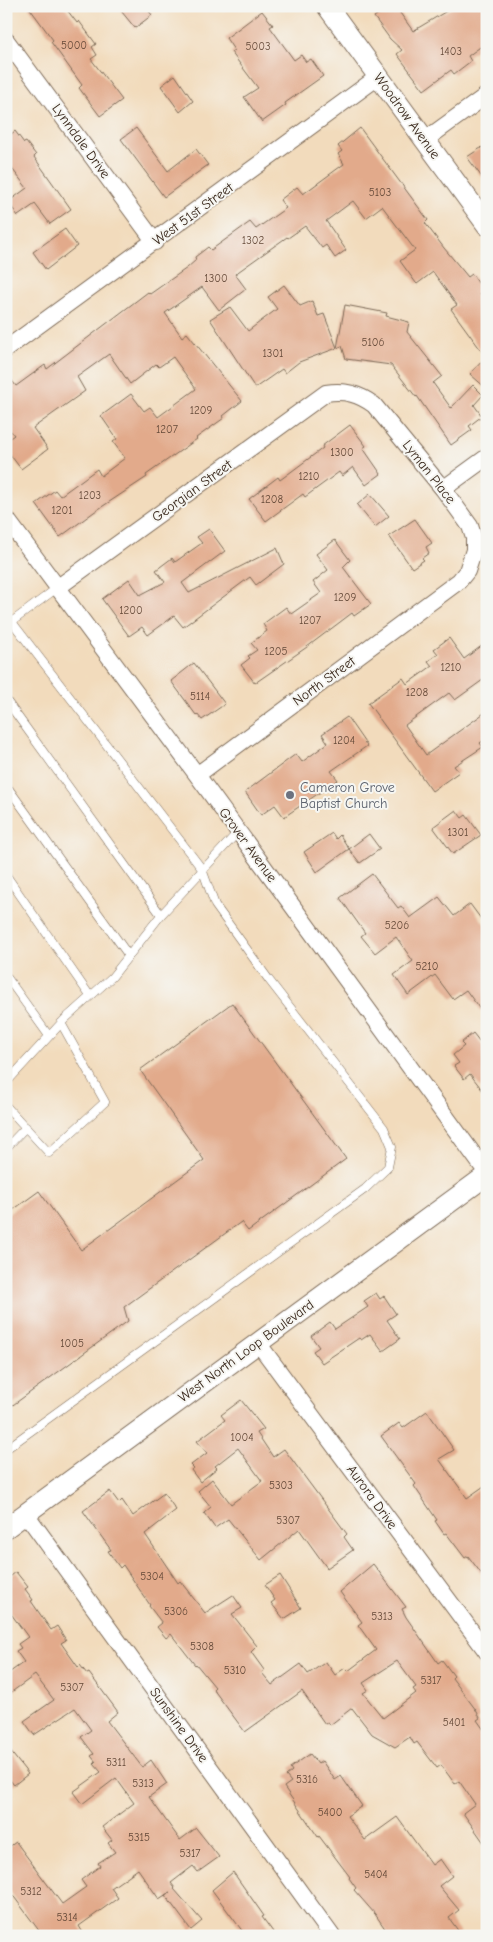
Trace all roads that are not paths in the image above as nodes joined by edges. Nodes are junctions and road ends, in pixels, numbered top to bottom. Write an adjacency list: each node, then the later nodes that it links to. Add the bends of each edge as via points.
1 (327, 6): 3 (street, Woodrow Avenue)
2 (6, 40): 7 (street, Lynndale Drive)
3 (378, 77): 5 (street, Woodrow Avenue); 7 (street, West 51st Street)
4 (487, 95): 5 (street)
5 (425, 140): 6 (street, Woodrow Avenue)
6 (487, 225)
7 (155, 242): 8 (street, West 51st Street)
8 (6, 349)
9 (326, 394): 11 (street, Lyman Place, via 348,392 374,405); 13 (street, Georgian Street)
10 (487, 457): 11 (street)
11 (443, 489): 14 (street, Lyman Place, via 470,526 474,538 470,566)
12 (6, 518): 13 (street, Grover Avenue)
13 (57, 588): 15 (lane); 17 (street, Grover Avenue)
14 (451, 588): 17 (street, North Street)
15 (9, 624): 20 (lane)
16 (6, 700): 22 (lane)
17 (197, 774): 19 (street, Grover Avenue)
18 (6, 785): 23 (lane)
19 (238, 832): 20 (lane); 32 (street, Grover Avenue)
20 (202, 869): 22 (lane); 34 (lane, via 215,905 384,1128 392,1147 388,1167 365,1189)
21 (6, 875): 25 (lane)
22 (161, 915): 23 (lane)
23 (129, 956): 25 (lane)
24 (6, 976): 27 (lane)
25 (90, 996): 26 (lane)
26 (61, 1023): 27 (lane); 30 (lane, via 105,1102 49,1153)
27 (49, 1036): 28 (lane)
28 (6, 1083)
29 (6, 1106): 30 (lane)
30 (26, 1127): 31 (lane)
31 (6, 1148)
32 (487, 1174): 33 (street, West North Loop Boulevard)
33 (258, 1342): 35 (street, West North Loop Boulevard); 37 (street, Aurora Drive)
34 (6, 1448)
35 (26, 1514): 36 (street, West North Loop Boulevard); 38 (street, Sunshine Drive)
36 (6, 1528)
37 (487, 1652)
38 (332, 1936)

